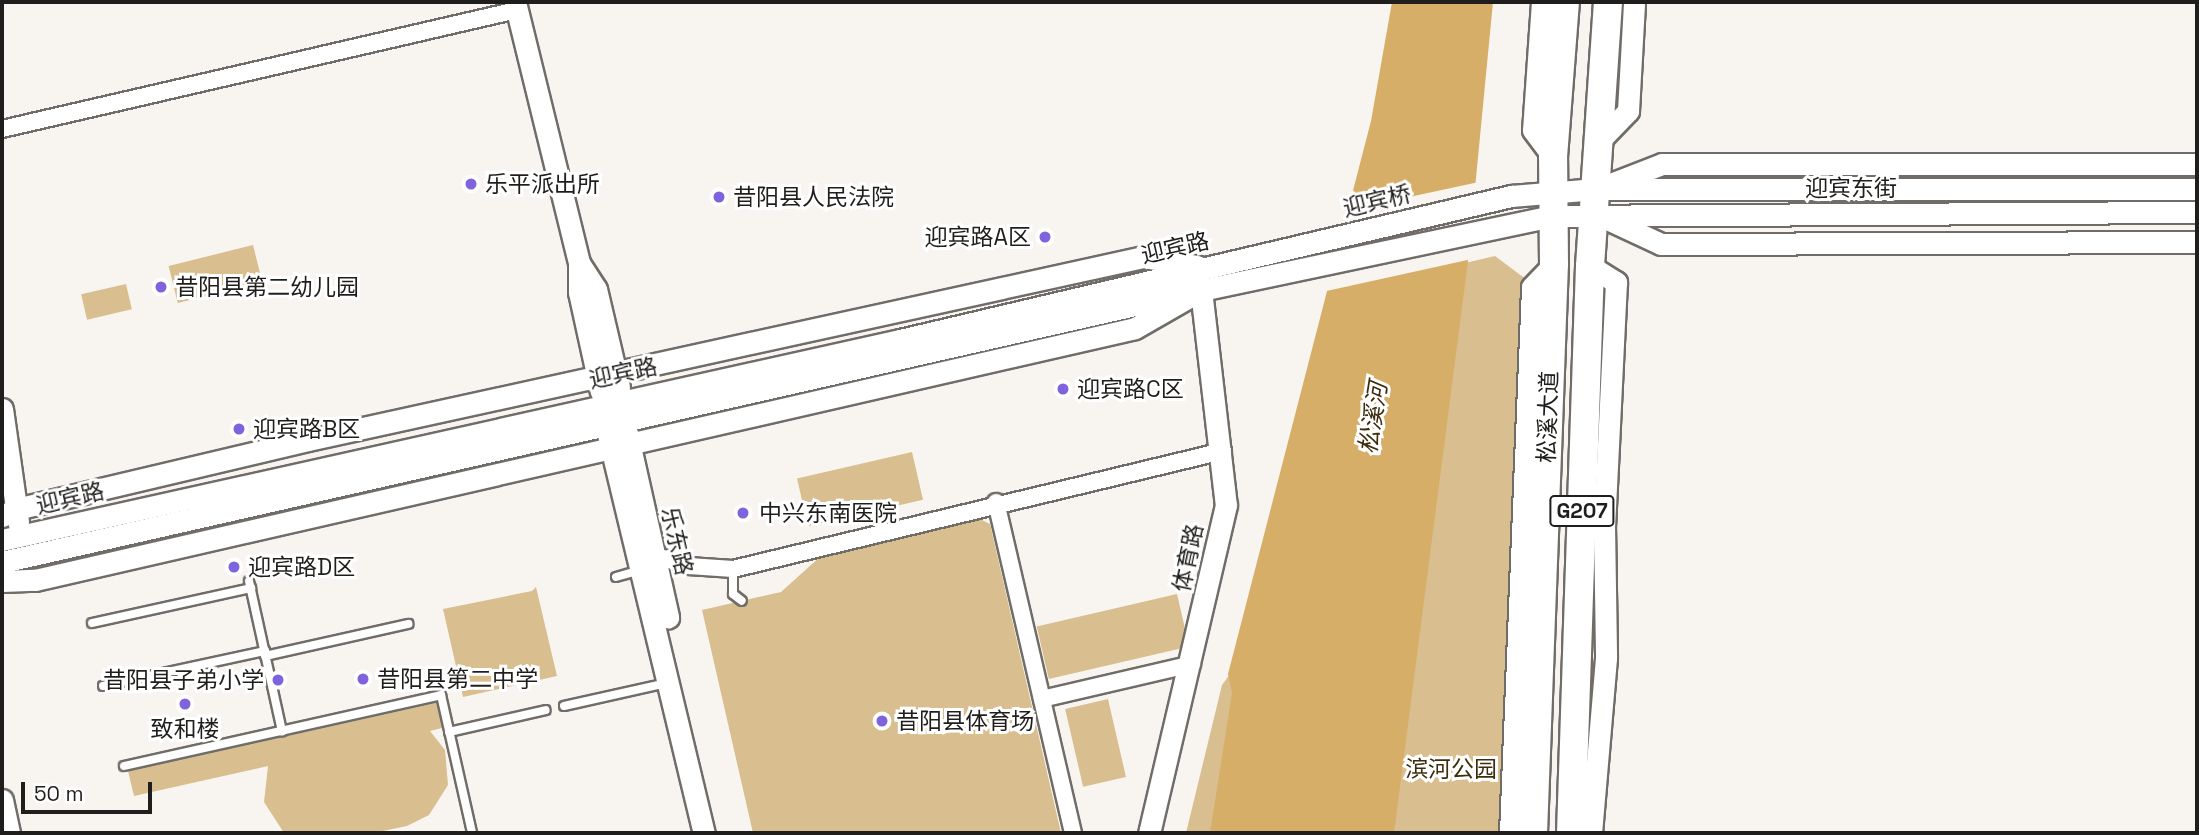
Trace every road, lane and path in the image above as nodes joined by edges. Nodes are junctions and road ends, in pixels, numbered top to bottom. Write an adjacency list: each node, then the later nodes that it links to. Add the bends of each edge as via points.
1 (1542, 2): 8 (main road, via 1534,130)
2 (1565, 2): 8 (highway, 松溪大道 / G207)
3 (1608, 2): 7 (highway, 松溪大道 / G207)
4 (1634, 2): 7 (main road, via 1628,111)
5 (516, 6): 6 (street); 26 (main road, 乐东路, via 579,263 596,289)
6 (2, 129)
7 (1599, 141): 14 (highway, 松溪大道 / G207)
8 (1553, 157): 15 (highway, 松溪大道 / G207)
9 (2023, 164): 10 (main road); 12 (main road); 14 (main road, via 1662,164)
10 (2197, 164)
11 (2197, 189): 12 (main road, 迎宾东街)
12 (2023, 190): 14 (main road, 迎宾东街)
13 (1511, 196): 15 (main road, 迎宾东街); 18 (main road, 迎宾桥)
14 (1596, 201): 15 (main road, 迎宾东街); 16 (main road, 迎宾东街); 17 (main road, via 1661,244); 20 (highway, 松溪大道 / G207)
15 (1553, 204): 19 (highway, 松溪大道 / G207); 22 (main road, 迎宾东街, via 1506,225)
16 (2197, 212)
17 (2197, 242)
18 (1255, 257): 21 (main road, 迎宾路)
19 (1554, 264): 63 (main road, via 1532,287); 64 (highway, 松溪大道 / G207)
20 (1590, 266): 65 (highway, 松溪大道 / G207); 66 (main road, via 1616,282 1604,525 1606,658)
21 (1206, 267): 24 (main road, via 1143,257); 25 (main road, 迎宾路)
22 (1252, 279): 23 (main road, 迎宾路)
23 (1201, 290): 25 (main road, 迎宾路); 27 (main road, via 1135,328); 32 (main road, 体育路)
24 (894, 313): 25 (main road); 26 (main road)
25 (902, 349): 27 (main road); 29 (main road, 迎宾路)
26 (608, 376): 29 (main road, 乐东路); 30 (main road)
27 (911, 380): 31 (main road)
28 (2, 410): 35 (main road)
29 (614, 413): 31 (main road, 乐东路); 33 (main road, 迎宾路)
30 (308, 440): 33 (main road); 35 (main road)
31 (620, 446): 36 (main road); 38 (main road, 乐东路); 48 (main road, 乐东路)
32 (1223, 451): 34 (street); 47 (main road, 体育路, via 1226,505)
33 (313, 480): 36 (main road); 37 (main road, 迎宾路); 41 (main road, 迎宾路, via 36,554)
34 (996, 502): 39 (street); 50 (street)
35 (9, 512): 37 (main road)
36 (319, 514): 41 (main road, via 35,580)
37 (11, 538)
38 (653, 555): 39 (street, via 689,566); 60 (main road, 乐东路)
39 (733, 569): 43 (lane, via 733,594)
40 (630, 573): 42 (lane)
41 (2, 577)
42 (616, 577)
43 (742, 601)
44 (92, 623): 46 (lane, via 250,584)
45 (408, 624): 46 (lane)
46 (265, 653): 49 (lane); 53 (lane)
47 (1192, 664): 50 (street); 62 (main road, 体育路)
48 (670, 682): 51 (lane); 59 (main road, 乐东路)
49 (103, 687)
50 (1042, 699): 61 (street)
51 (564, 706)
52 (546, 710): 54 (lane)
53 (282, 731): 54 (lane, via 441,695); 55 (lane)
54 (449, 732): 58 (lane)
55 (124, 766)
56 (2, 800): 57 (main road)
57 (9, 833)
58 (472, 833)
59 (704, 833)
60 (719, 833)
61 (1073, 833)
62 (1149, 833)
63 (1510, 833)
64 (1533, 833)
65 (1571, 833)
66 (1591, 833)

